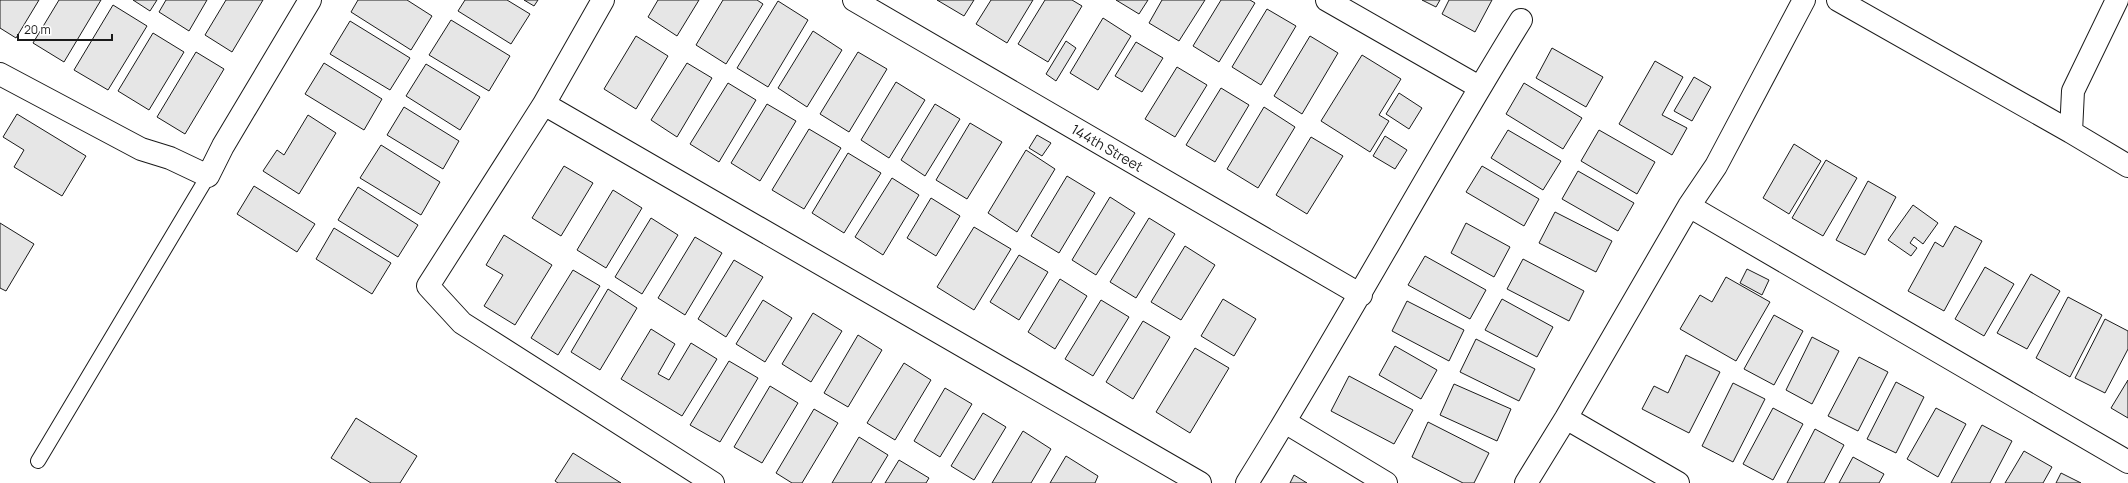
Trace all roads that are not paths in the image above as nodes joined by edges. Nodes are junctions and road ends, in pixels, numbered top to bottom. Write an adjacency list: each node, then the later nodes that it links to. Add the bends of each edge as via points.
1 (310, 0): 14 (street, via 223,146)
2 (603, 0): 11 (street)
3 (854, 0): 16 (street, 144th Street)
4 (1327, 0): 10 (street)
5 (1804, 0): 15 (street, via 1716,166)
6 (1838, 0): 12 (street)
7 (2117, 0): 12 (street, via 2073,91)
8 (1521, 20): 10 (street)
9 (0, 74): 14 (street, via 141,149 170,158)
10 (1479, 87): 16 (street)
11 (544, 104): 21 (street, via 428,286 462,323); 23 (street)
12 (2071, 132): 13 (street)
13 (2128, 166)
14 (208, 176): 19 (lane)
15 (1689, 206): 17 (street); 20 (street)
16 (1360, 295): 18 (street)
17 (1566, 418): 26 (street); 27 (street)
18 (1285, 422): 24 (street); 25 (street)
19 (38, 461)
20 (2128, 462)
21 (684, 476): 22 (street)
22 (713, 483)
23 (1200, 483)
24 (1247, 483)
25 (1386, 483)
26 (1526, 483)
27 (1678, 483)

